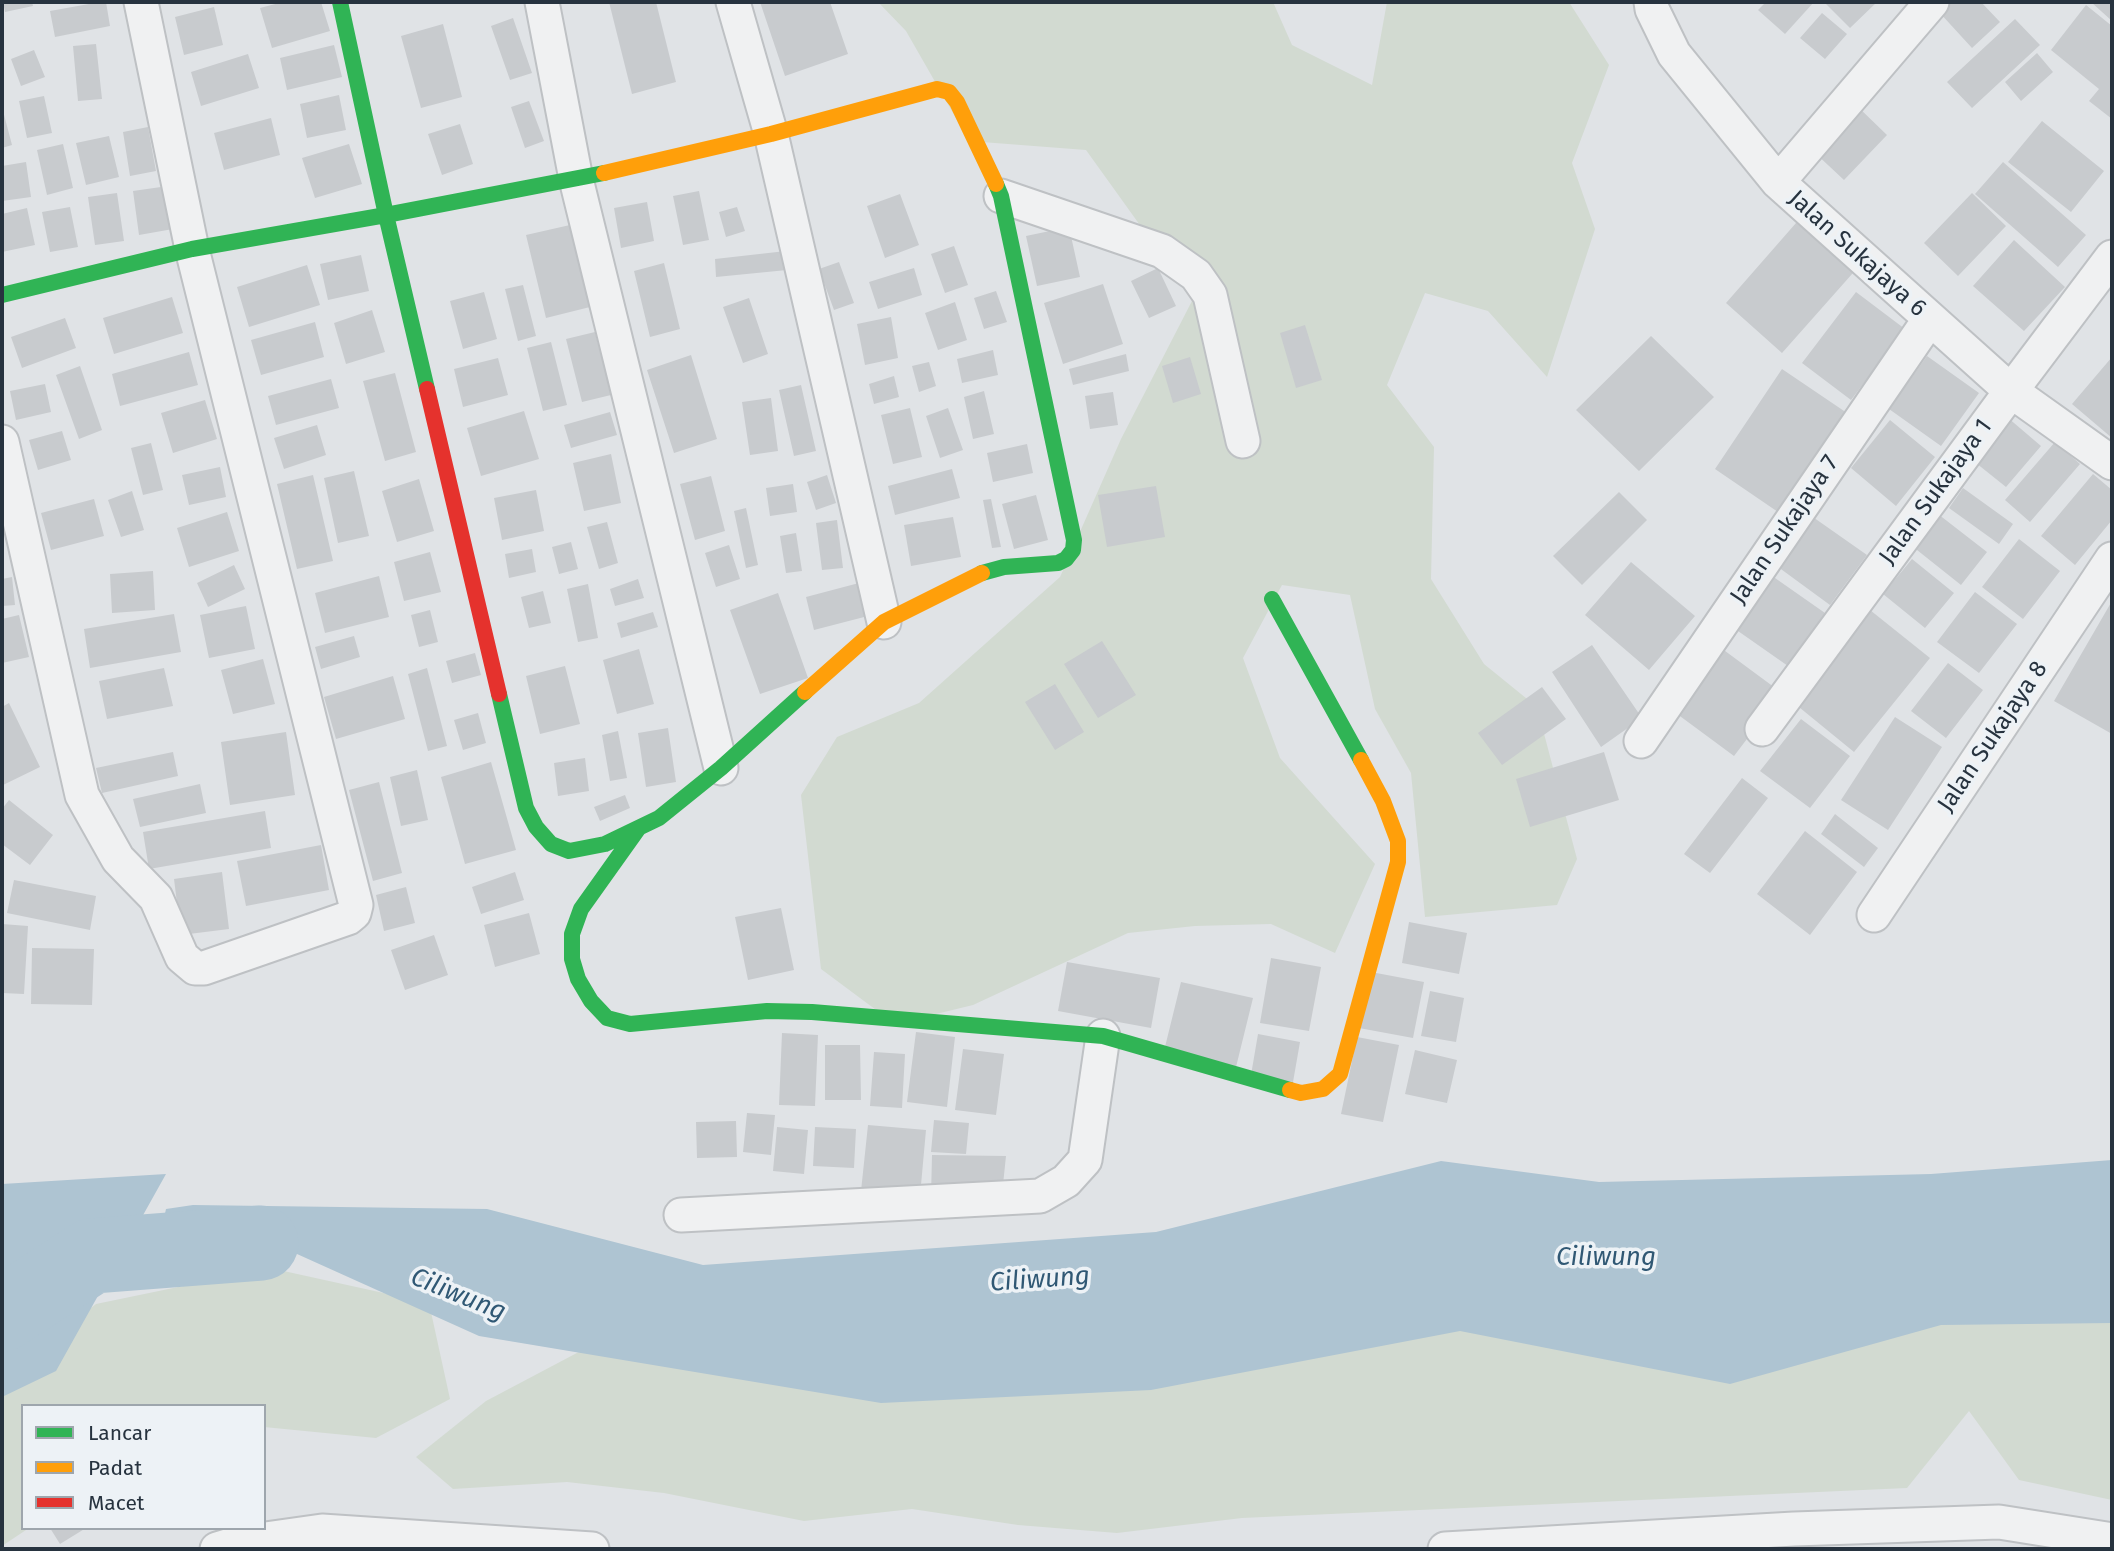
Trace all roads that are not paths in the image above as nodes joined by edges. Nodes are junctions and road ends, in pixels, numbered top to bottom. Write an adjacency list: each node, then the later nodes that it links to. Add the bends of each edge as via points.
1 (141, 2): 12 (street)
2 (340, 2): 11 (street)
3 (542, 2): 8 (street)
4 (733, 2): 7 (street)
5 (1651, 2): 9 (street, Jalan Sukajaya 6, via 1674,54)
6 (1932, 2): 9 (street)
7 (771, 134): 8 (street); 10 (street, via 937,89 949,92); 22 (street)
8 (576, 179): 11 (street); 25 (street)
9 (1778, 182): 15 (street, Jalan Sukajaya 6)
10 (1001, 195): 17 (street, via 1162,251 1196,275 1210,295); 22 (street, via 1073,550 1058,563 986,571)
11 (386, 215): 12 (street); 26 (street, via 526,808 551,844 569,851 605,844)
12 (192, 249): 14 (street); 18 (street, via 356,905 348,918 204,968 195,968 182,957 156,898 118,859 82,795)
13 (2112, 257): 16 (street, Jalan Sukajaya 1)
14 (2, 295)
15 (1929, 320): 16 (street, Jalan Sukajaya 6); 24 (street, Jalan Sukajaya 7)
16 (2011, 391): 19 (street, Jalan Sukajaya 6); 23 (street, Jalan Sukajaya 1)
17 (1243, 441)
18 (2, 442)
19 (2112, 463)
20 (2112, 559): 27 (street, Jalan Sukajaya 8)
21 (1272, 599): 28 (street, via 1383,801 1398,841 1398,862 1340,1074 1323,1090 1301,1093)
22 (884, 622): 25 (street)
23 (1762, 729)
24 (1641, 741)
25 (720, 768): 26 (street, via 659,818)
26 (638, 829): 28 (street, via 581,909 572,934 578,979 607,1018 629,1024 766,1011 811,1012)
27 (1874, 915)
28 (1103, 1036): 29 (street, via 1085,1160 1066,1181 1040,1196)
29 (681, 1215)
30 (1994, 1536): 31 (street); 33 (street)
31 (1790, 1539): 36 (street)
32 (322, 1540): 34 (street, via 237,1543); 35 (street)
33 (2112, 1540)
34 (217, 1549)
35 (592, 1549)
36 (1445, 1549)

